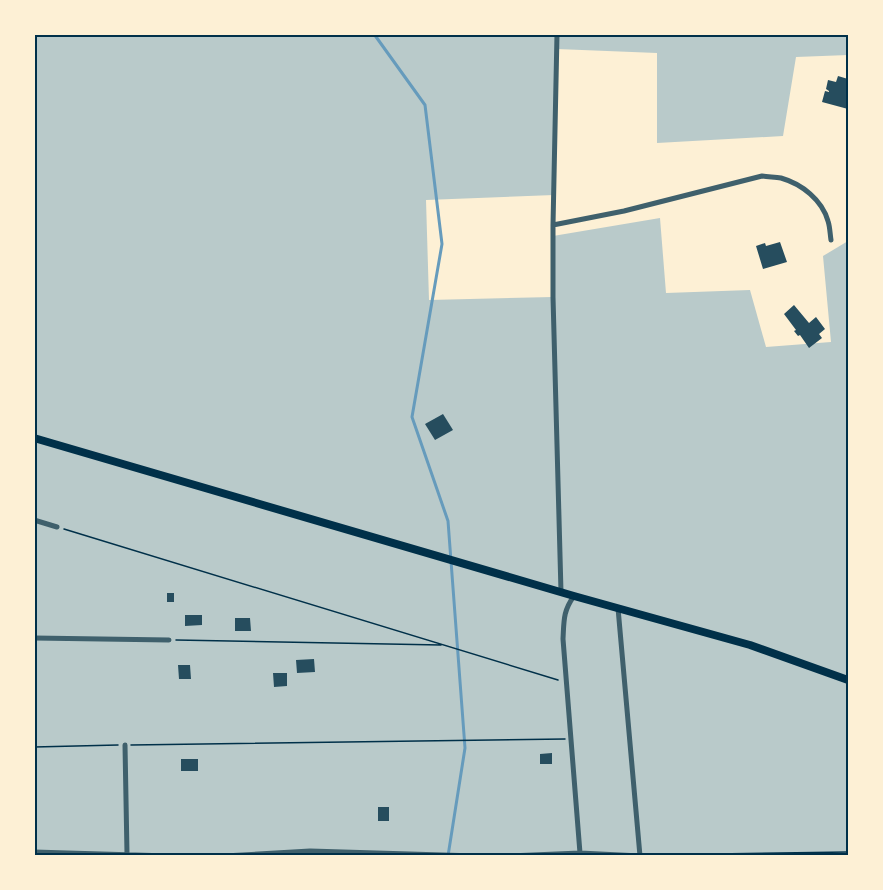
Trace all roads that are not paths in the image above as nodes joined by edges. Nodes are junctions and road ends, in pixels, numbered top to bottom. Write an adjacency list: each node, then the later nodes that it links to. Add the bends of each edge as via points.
1 (557, 34): 2 (street)
2 (553, 225): 3 (street, via 762,177 781,178 799,186 822,206); 7 (street)
3 (831, 240)
4 (34, 438): 7 (main road)
5 (34, 520): 6 (street)
6 (57, 527)
7 (561, 592): 8 (main road)
8 (574, 596): 9 (main road); 15 (street, via 564,616 563,639)
9 (618, 608): 12 (main road, via 750,645); 21 (street)
10 (34, 638): 11 (street)
11 (169, 640)
12 (849, 680)
13 (125, 745): 16 (street)
14 (34, 852): 16 (street)
15 (580, 853): 20 (street); 21 (street)
16 (127, 854): 17 (street)
17 (169, 855)
18 (224, 855): 19 (street, via 310,851)
19 (476, 855)
20 (509, 855)
21 (640, 855)

